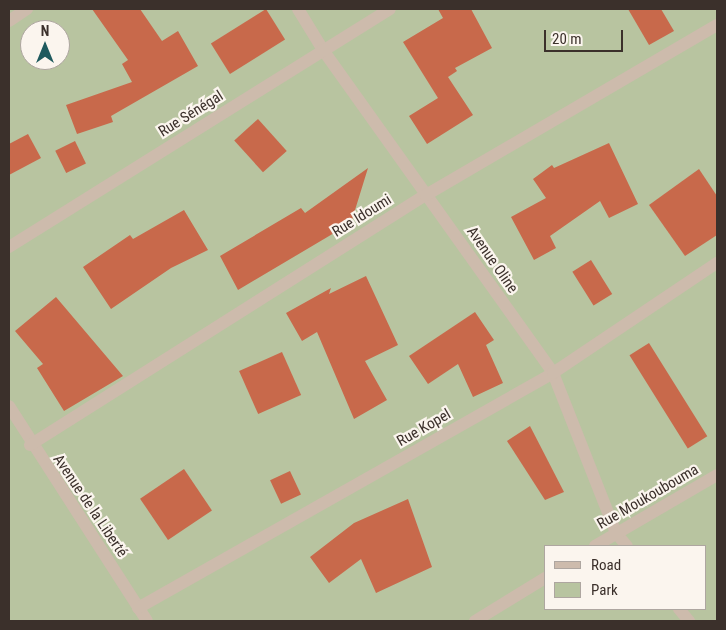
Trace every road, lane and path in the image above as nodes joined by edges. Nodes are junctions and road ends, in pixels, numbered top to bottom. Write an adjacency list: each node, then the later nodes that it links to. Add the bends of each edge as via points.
1 (27, 9): 4 (street)
2 (298, 9): 6 (street, Avenue Oline)
3 (390, 9): 6 (street, Rue Sénégal)
4 (9, 21)
5 (717, 25): 7 (street, Rue Idoumi)
6 (323, 50): 7 (street, Avenue Oline); 8 (street, Rue Sénégal)
7 (426, 195): 10 (street, Avenue Oline); 12 (street, Rue Idoumi)
8 (9, 247)
9 (717, 263): 10 (street, Rue Kopel)
10 (553, 373): 14 (street, Avenue Oline); 18 (street, Rue Kopel)
11 (9, 406): 12 (street, Avenue de la Liberté)
12 (30, 445): 18 (street, Avenue de la Liberté)
13 (717, 475): 14 (street, Rue Moukoubouma)
14 (616, 533): 15 (street, Rue Moukoubouma); 16 (street, Avenue Oline)
15 (597, 545)
16 (626, 545)
17 (544, 579): 21 (street)
18 (138, 608): 20 (street, Avenue de la Liberté)
19 (680, 610): 22 (street)
20 (147, 621)
21 (475, 621)
22 (689, 621)

